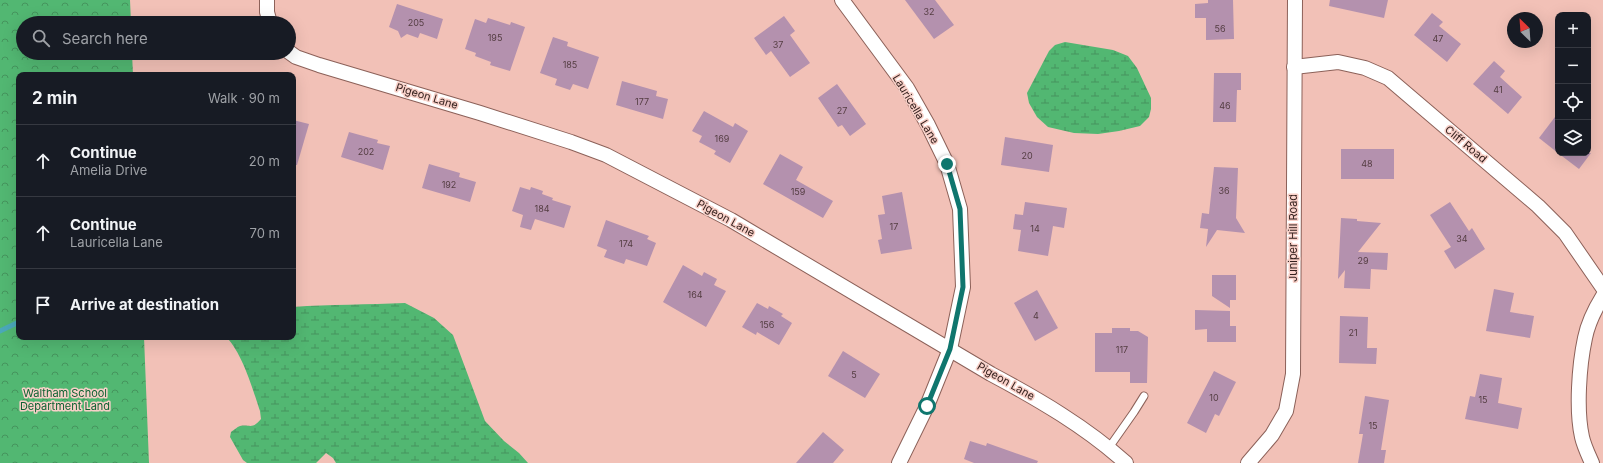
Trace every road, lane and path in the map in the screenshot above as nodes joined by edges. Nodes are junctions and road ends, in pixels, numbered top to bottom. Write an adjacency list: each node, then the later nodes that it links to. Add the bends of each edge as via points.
1 (267, 0): 4 (street)
2 (842, 0): 9 (street, Lauricella Lane, via 907,88 947,164 960,209 963,287)
3 (1295, 0): 6 (street, Juniper Hill Road)
4 (268, 16)
5 (296, 57): 9 (street, Pigeon Lane, via 480,113 606,155 731,220)
6 (1294, 67): 7 (street, Cliff Road, via 1338,62 1365,68 1388,78 1566,233); 14 (street, Juniper Hill Road, via 1293,374 1286,411 1272,435)
7 (1603, 288)
8 (1603, 296): 15 (street, via 1592,315 1585,337 1581,366 1579,414 1582,437)
9 (950, 349): 11 (street, Pigeon Lane, via 1035,398); 12 (street, Lauricella Lane, via 927,406)
10 (1144, 396): 11 (lane)
11 (1108, 449): 13 (street, Pigeon Lane)
12 (899, 463)
13 (1126, 463)
14 (1248, 463)
15 (1592, 463)

